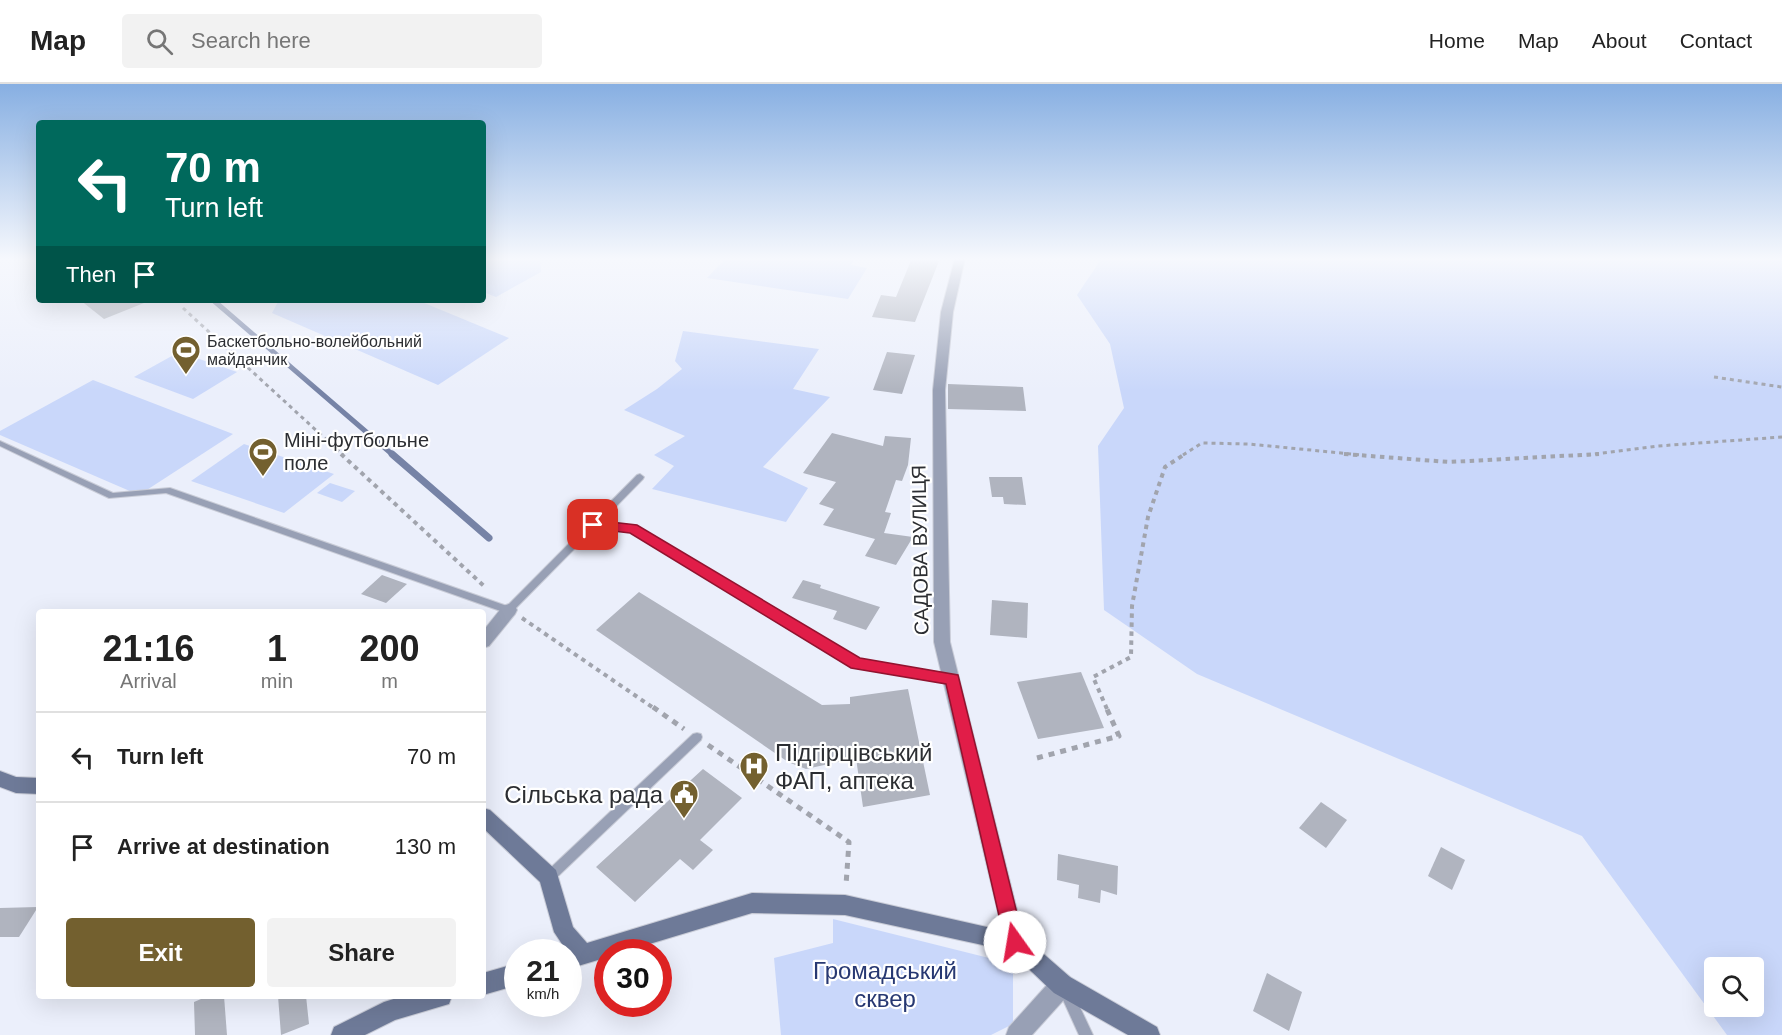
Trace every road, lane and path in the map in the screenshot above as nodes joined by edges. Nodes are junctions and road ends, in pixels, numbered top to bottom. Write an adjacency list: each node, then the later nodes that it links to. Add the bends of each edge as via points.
1 (949, 302): 10 (street, САДОВА ВУЛИЦЯ, via 939,390 942,642)
2 (1714, 377): 3 (path)
3 (1782, 387)
4 (1782, 437): 12 (path, via 1658,446 1576,457 1449,462 1202,443 1165,467 1148,517 1132,606 1131,657 1093,676 1119,736)
5 (0, 443): 8 (lane, via 112,496 167,490)
6 (640, 477): 7 (lane)
7 (593, 525): 8 (lane); 10 (lane, via 633,528 856,664)
8 (509, 610): 9 (street)
9 (486, 638)
10 (953, 680): 18 (street, САДОВА ВУЛИЦЯ)
11 (697, 737): 16 (lane)
12 (1037, 758)
13 (0, 779): 14 (street)
14 (36, 786)
15 (486, 819): 16 (street)
16 (549, 877): 17 (street)
17 (567, 939)
18 (1015, 942): 19 (street, via 845,905 752,903); 22 (street)
19 (582, 955)
20 (504, 978): 21 (street)
21 (486, 983)
22 (1062, 985): 25 (street); 26 (lane); 27 (street)
23 (430, 999): 24 (street, via 392,1010)
24 (342, 1035)
25 (1017, 1035)
26 (1086, 1035)
27 (1149, 1035)

